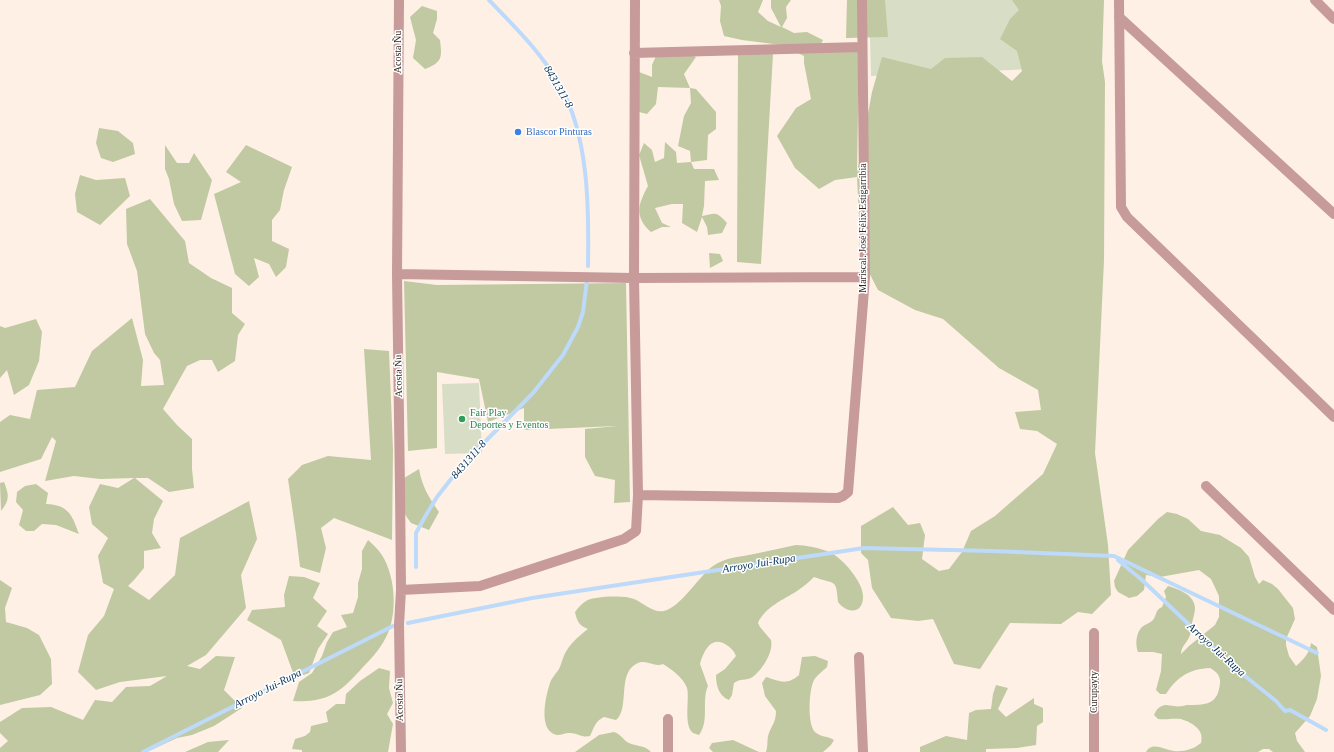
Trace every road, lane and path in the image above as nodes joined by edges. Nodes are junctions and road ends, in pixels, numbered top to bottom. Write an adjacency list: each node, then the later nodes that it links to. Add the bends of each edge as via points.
1 (398, 0): 11 (street, Acosta Ñu)
2 (635, 0): 9 (street)
3 (862, 0): 8 (street, Mariscal. José Félix Estigarribia)
4 (1119, 0): 6 (street)
5 (1315, 0): 7 (street)
6 (1119, 17): 10 (street); 14 (street, via 1121,207 1127,217)
7 (1334, 19)
8 (862, 47): 9 (street); 12 (street, Mariscal. José Félix Estigarribia)
9 (634, 53): 13 (street)
10 (1334, 214)
11 (397, 274): 13 (street); 17 (street, Acosta Ñu)
12 (865, 277): 13 (street); 16 (street, Mariscal. José Félix Estigarribia, via 848,492 838,498)
13 (634, 278): 16 (street)
14 (1334, 417)
15 (1206, 486): 18 (street)
16 (638, 495): 17 (street, via 636,530 624,538 480,586)
17 (401, 590): 22 (street, Acosta Ñu)
18 (1334, 610)
19 (1094, 633): 25 (street, Curupayty)
20 (859, 657): 24 (street)
21 (668, 719): 23 (street)
22 (401, 752)
23 (668, 752)
24 (863, 752)
25 (1094, 752)

